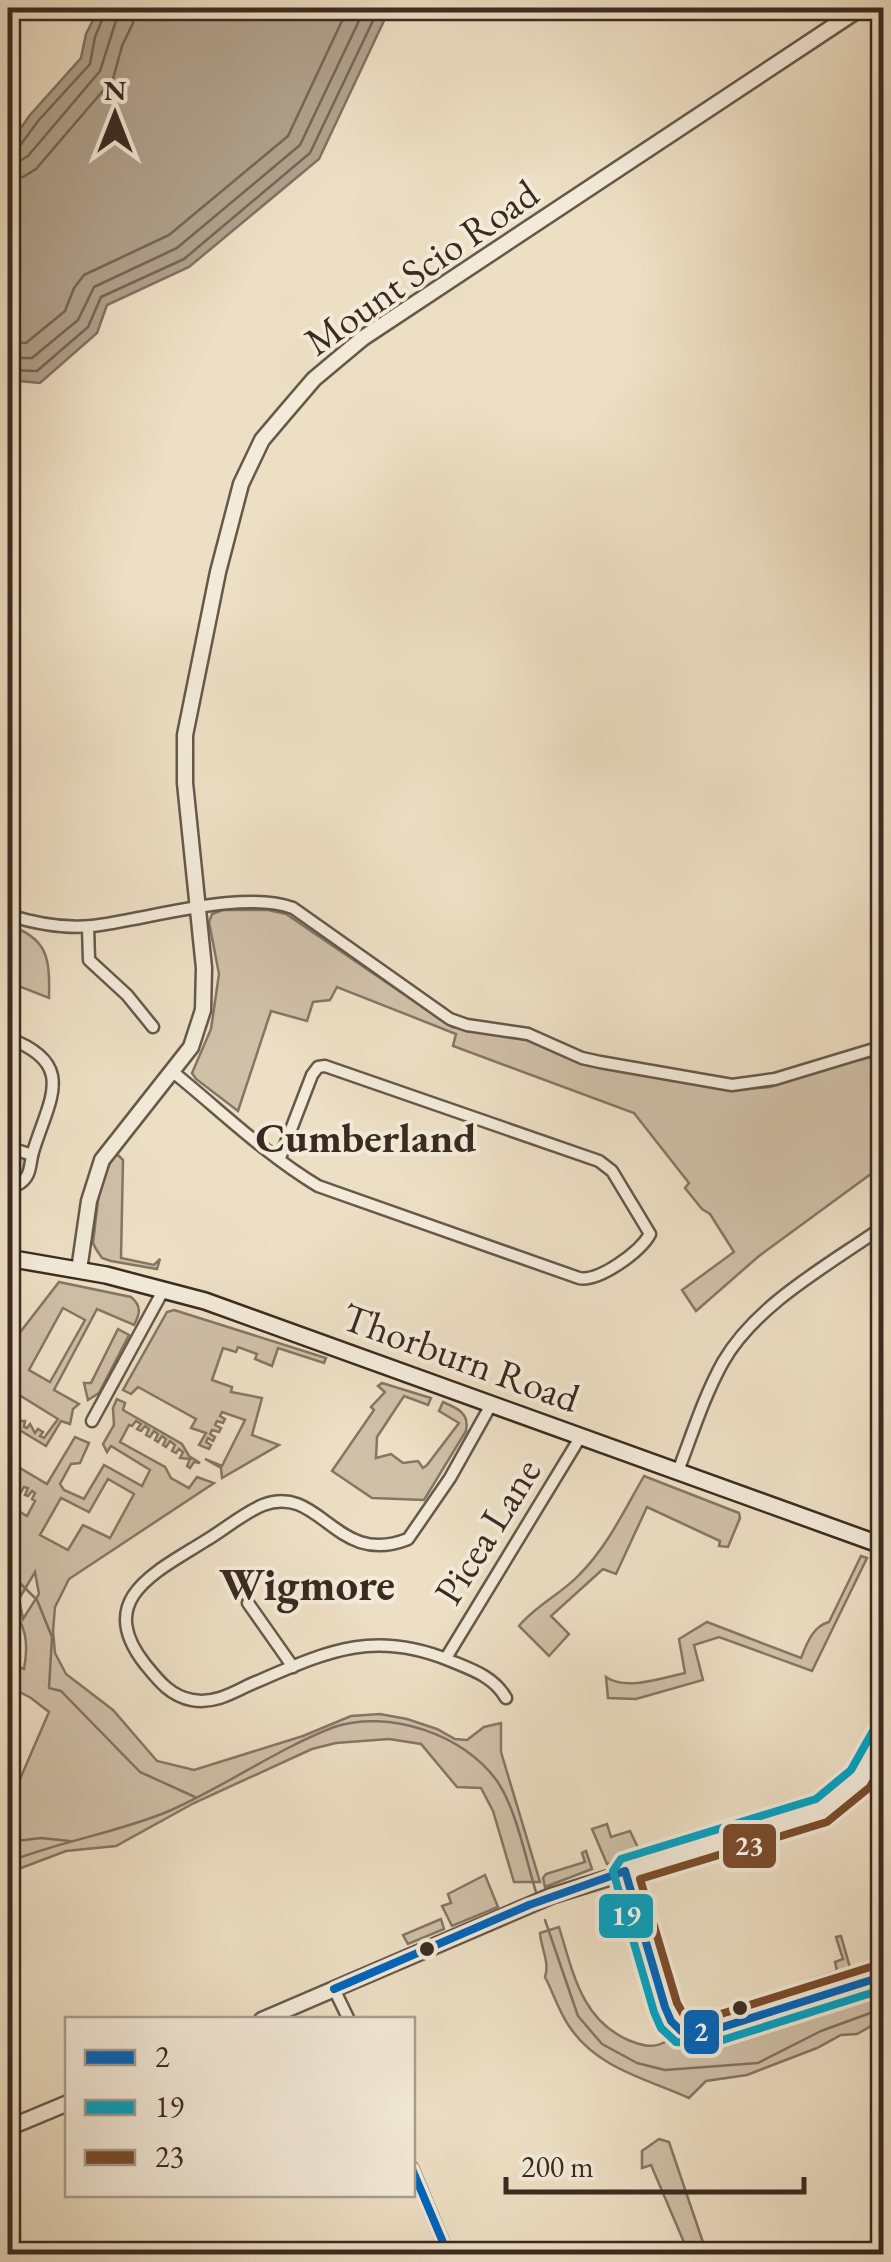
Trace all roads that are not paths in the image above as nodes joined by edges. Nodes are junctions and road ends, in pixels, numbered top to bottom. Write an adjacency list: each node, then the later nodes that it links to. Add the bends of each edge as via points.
1 (862, 8): 2 (street, Mount Scio Road, via 363,338 314,380 262,440 226,535 185,734)
2 (197, 909): 4 (street); 7 (street, via 293,908 450,1019 528,1034 600,1062 732,1085 776,1079); 8 (street, Mount Scio Road, via 203,1010 191,1047)
3 (8, 915): 4 (street)
4 (88, 927): 5 (street, via 88,960)
5 (153, 1027)
6 (8, 1038): 10 (street, via 37,1052 53,1084)
7 (884, 1046)
8 (172, 1072): 11 (street); 15 (street, Mount Scio Road, via 102,1160)
9 (8, 1146): 10 (street)
10 (32, 1155): 12 (street, via 25,1180)
11 (280, 1158): 11 (street, via 312,1075 325,1066 599,1161 650,1234 598,1278 586,1280 335,1193)
12 (8, 1184)
13 (884, 1226): 22 (street, via 783,1298 740,1340 711,1388)
14 (8, 1258): 15 (main road, Thorburn Road)
15 (79, 1270): 16 (main road, Thorburn Road)
16 (164, 1289): 19 (main road, Thorburn Road); 20 (street)
17 (884, 1371): 18 (street)
18 (884, 1400)
19 (492, 1404): 21 (main road, Thorburn Road); 26 (street, via 408,1539 362,1545 300,1504 263,1506 141,1582 127,1608 133,1648 162,1685 191,1700 218,1699)
20 (92, 1421)
21 (581, 1436): 22 (main road, Thorburn Road); 25 (street, Picea Lane)
22 (678, 1471): 23 (main road, Thorburn Road)
23 (884, 1546)
24 (248, 1603): 26 (street)
25 (446, 1658): 26 (street, via 372,1643); 27 (street, via 484,1675)
26 (292, 1666)
27 (506, 1698)
28 (884, 1737): 29 (street, via 854,1786 813,1814 550,1896)
29 (334, 1988): 30 (street); 31 (street)
30 (269, 2017)
31 (348, 2017)
32 (65, 2103): 33 (street)
33 (8, 2128)
34 (415, 2175): 35 (street)
35 (448, 2254)

